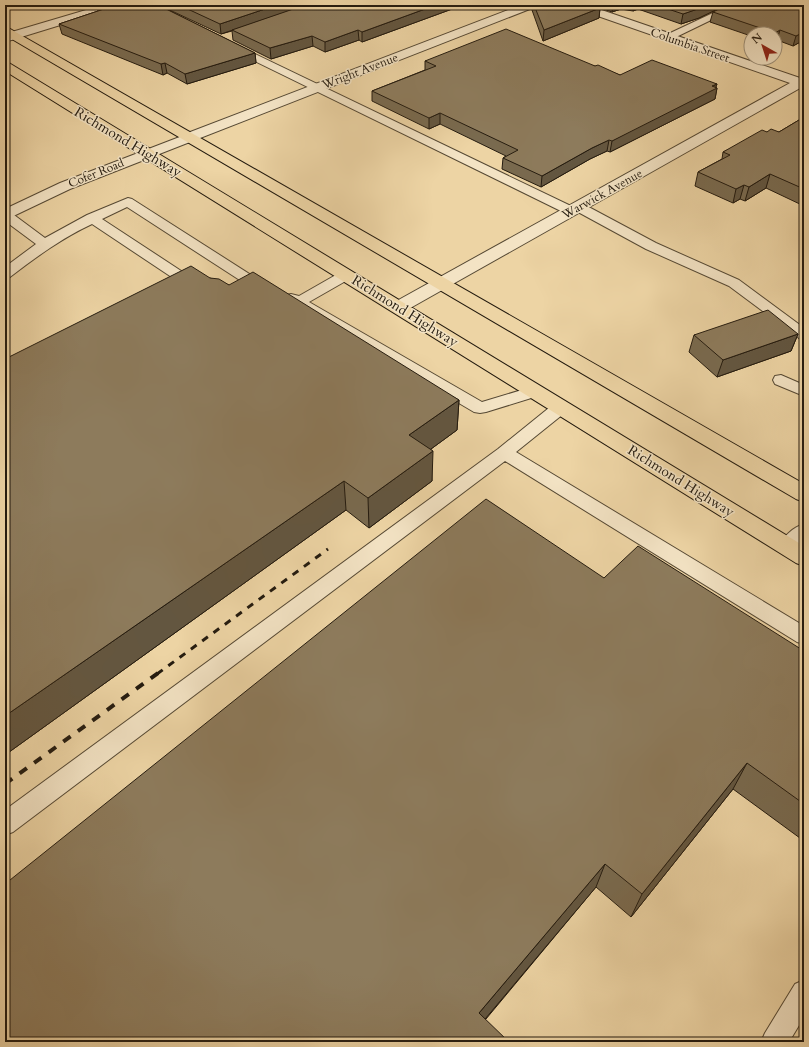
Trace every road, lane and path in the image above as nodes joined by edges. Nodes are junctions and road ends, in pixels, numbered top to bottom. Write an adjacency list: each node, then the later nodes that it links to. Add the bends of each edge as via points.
1 (114, 5): 5 (street)
2 (531, 5): 10 (street, Wright Avenue)
3 (576, 5): 6 (street, Columbia Street)
4 (737, 5): 6 (lane)
5 (8, 34): 11 (main road)
6 (668, 37): 9 (street, Columbia Street)
7 (226, 44): 10 (lane)
8 (5, 66): 12 (main road, Richmond Highway)
9 (803, 83): 13 (street, Warwick Avenue)
10 (317, 88): 11 (street, Wright Avenue); 13 (lane)
11 (190, 137): 12 (street, Cofer Road); 19 (main road)
12 (147, 153): 14 (street, Cofer Road, via 65,186); 18 (main road, Richmond Highway)
13 (576, 209): 19 (street, Warwick Avenue); 23 (lane, via 734,283)
14 (5, 215): 16 (lane)
15 (92, 218): 16 (lane); 20 (lane); 21 (lane, via 128,202 251,288)
16 (45, 244): 17 (lane)
17 (5, 274)
18 (346, 275): 21 (lane); 22 (main road, Richmond Highway)
19 (442, 283): 22 (street, Warwick Avenue); 29 (main road)
20 (210, 296)
21 (300, 302): 25 (lane, via 480,408)
22 (399, 307): 25 (main road, Richmond Highway)
23 (801, 332)
24 (781, 380): 26 (lane)
25 (535, 391): 27 (main road, Richmond Highway)
26 (804, 391)
27 (561, 407): 28 (lane); 30 (main road, Richmond Highway)
28 (504, 453): 31 (lane); 32 (lane)
29 (804, 494)
30 (799, 545)
31 (804, 636)
32 (5, 824)
33 (804, 993): 34 (lane)
34 (774, 1042)

